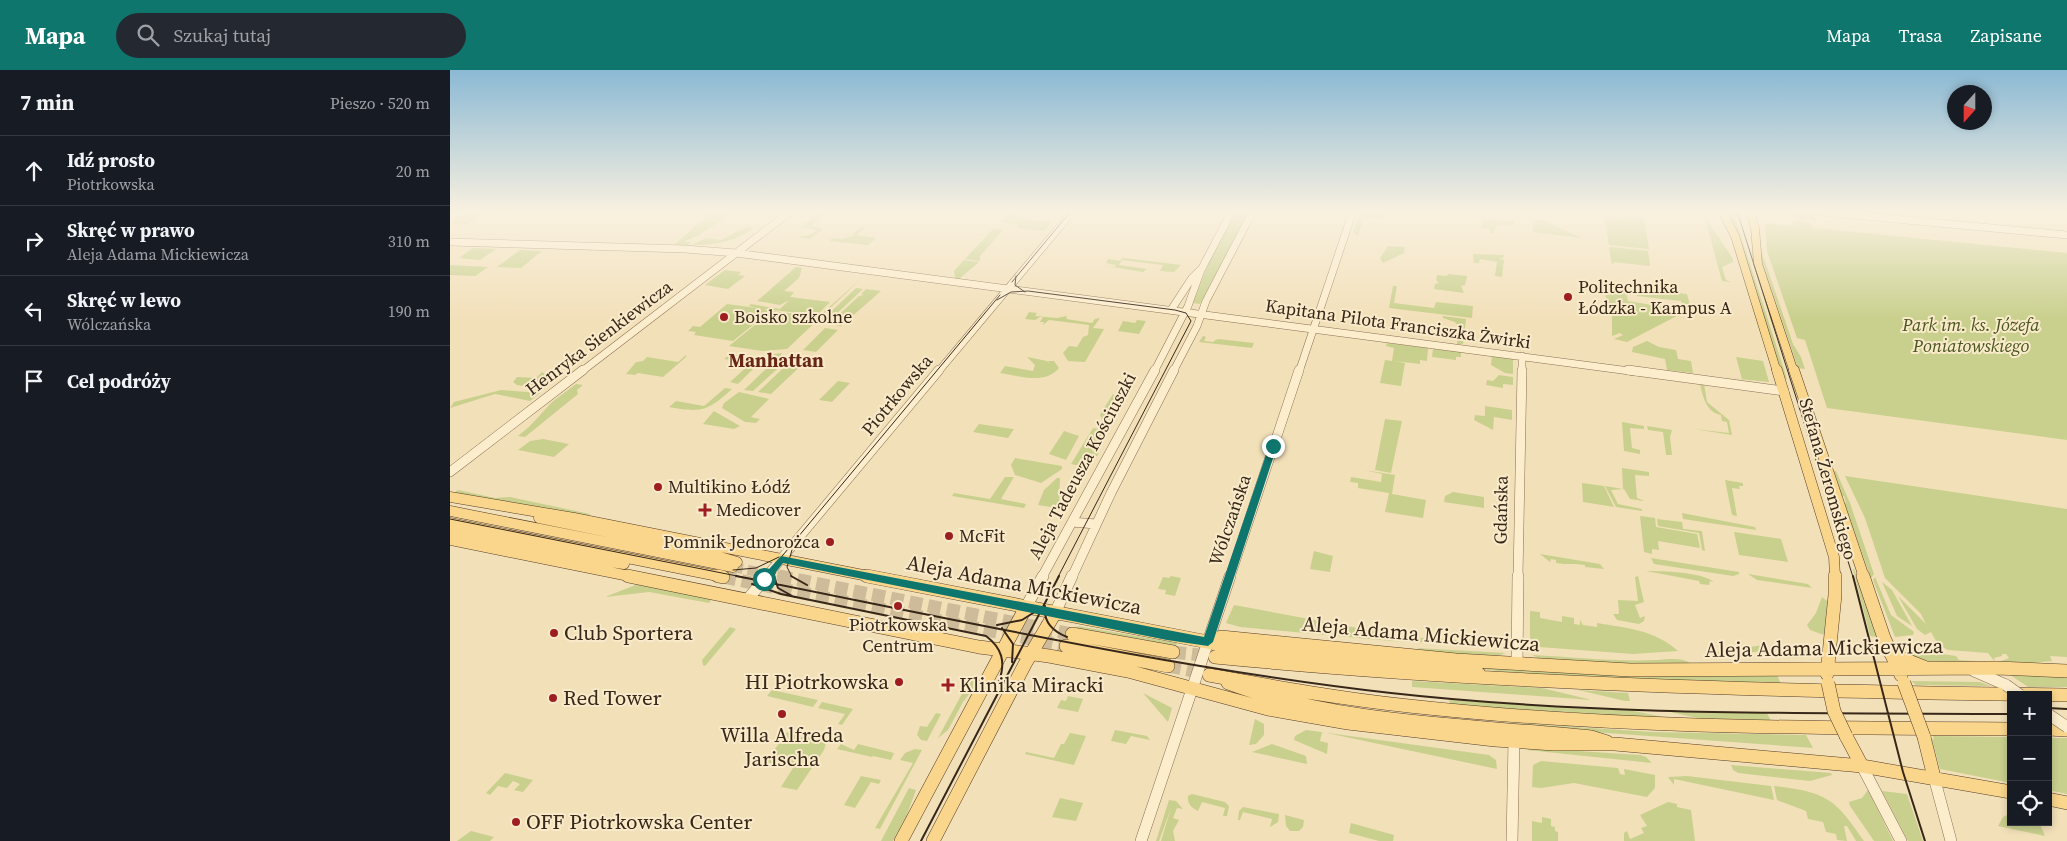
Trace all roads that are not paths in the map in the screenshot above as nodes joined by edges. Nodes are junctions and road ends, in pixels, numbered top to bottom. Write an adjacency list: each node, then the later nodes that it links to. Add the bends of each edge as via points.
1 (617, 247): 9 (street, Kapitana Pilota Franciszka Żwirki)
2 (744, 247): 9 (street, Henryka Sienkiewicza)
3 (1042, 247): 11 (street, Piotrkowska)
4 (1213, 247): 10 (street, Aleja Tadeusza Kościuszki)
5 (1235, 247): 14 (street, Aleja Tadeusza Kościuszki)
6 (1341, 247): 15 (street, Wólczańska)
7 (1739, 247): 17 (main road, Stefana Żeromskiego)
8 (1757, 247): 37 (main road, Stefana Żeromskiego, via 1758,264)
9 (736, 253): 11 (street, Kapitana Pilota Franciszka Żwirki); 18 (street, Henryka Sienkiewicza)
10 (1201, 270): 12 (street, via 1192,278); 13 (street, Aleja Tadeusza Kościuszki)
11 (1007, 289): 12 (street, Kapitana Pilota Franciszka Żwirki); 27 (street, Piotrkowska)
12 (1172, 310): 13 (street, Kapitana Pilota Franciszka Żwirki)
13 (1184, 312): 14 (street, Kapitana Pilota Franciszka Żwirki); 22 (street, Aleja Tadeusza Kościuszki)
14 (1201, 314): 15 (street, Kapitana Pilota Franciszka Żwirki); 24 (street, Aleja Tadeusza Kościuszki)
15 (1314, 329): 16 (street, Kapitana Pilota Franciszka Żwirki); 32 (street, Wólczańska)
16 (1522, 356): 17 (street, Kapitana Pilota Franciszka Żwirki); 39 (street, Gdańska)
17 (1784, 391): 45 (main road, Stefana Żeromskiego, via 1835,565)
18 (450, 472)
19 (450, 496): 20 (main road)
20 (512, 508): 21 (main road, via 555,522 697,550 735,565); 27 (main road, Aleja Adama Mickiewicza)
21 (450, 511)
22 (1072, 522): 24 (street); 29 (street, Aleja Tadeusza Kościuszki)
23 (450, 523): 25 (main road, via 719,576 569,556)
24 (1096, 524): 30 (street, Aleja Tadeusza Kościuszki)
25 (450, 532)
26 (450, 540): 28 (main road)
27 (781, 559): 28 (street, Piotrkowska); 29 (main road, Aleja Adama Mickiewicza)
28 (747, 600): 34 (main road)
29 (1026, 607): 30 (main road, Aleja Adama Mickiewicza); 34 (main road, Aleja Tadeusza Kościuszki)
30 (1055, 614): 32 (main road, Aleja Adama Mickiewicza); 36 (main road, Aleja Tadeusza Kościuszki)
31 (1072, 634): 35 (main road, Aleja Adama Mickiewicza)
32 (1208, 642): 39 (main road, Aleja Adama Mickiewicza, via 1221,637); 46 (main road, via 1413,663); 47 (street, Wólczańska)
33 (1066, 646): 40 (main road)
34 (1003, 650): 36 (main road); 61 (main road, Aleja Tadeusza Kościuszki)
35 (1173, 652)
36 (1031, 654): 47 (main road, via 1128,671); 62 (main road, Aleja Tadeusza Kościuszki)
37 (1891, 654): 42 (main road); 43 (main road, Stefana Żeromskiego)
38 (1215, 657): 46 (main road, Aleja Adama Mickiewicza, via 1370,672)
39 (1517, 664): 45 (main road, Aleja Adama Mickiewicza)
40 (1168, 666)
41 (1968, 668): 42 (main road, Aleja Adama Mickiewicza); 44 (main road, Aleja Adama Mickiewicza); 48 (street, bridge)
42 (1930, 669): 43 (main road, Aleja Adama Mickiewicza)
43 (1898, 670): 45 (main road, Aleja Adama Mickiewicza); 57 (main road, Stefana Żeromskiego, bridge, via 1924,737)
44 (2067, 671)
45 (1828, 676): 56 (main road, Stefana Żeromskiego, bridge, via 1834,711)
46 (1513, 681): 49 (main road, Aleja Adama Mickiewicza, via 1676,689)
47 (1193, 688): 54 (main road, via 1258,707 1312,718); 63 (street, Wólczańska)
48 (2014, 691)
49 (2067, 695)
50 (2052, 717): 51 (street, bridge)
51 (2067, 728): 53 (main road)
52 (2007, 729): 55 (main road, via 1682,726 1539,718 1334,698 1209,675 1253,693 1314,707 1591,737)
53 (2052, 729)
54 (1514, 741): 55 (main road); 64 (street)
55 (1615, 744): 56 (main road)
56 (1862, 766): 57 (main road); 65 (street, Stefana Żeromskiego)
57 (1934, 777): 58 (main road); 66 (street, Stefana Żeromskiego)
58 (2007, 791)
59 (2052, 800): 60 (main road)
60 (2067, 803)
61 (901, 841)
62 (933, 841)
63 (1141, 841)
64 (1512, 841)
65 (1901, 841)
66 (1951, 841)

